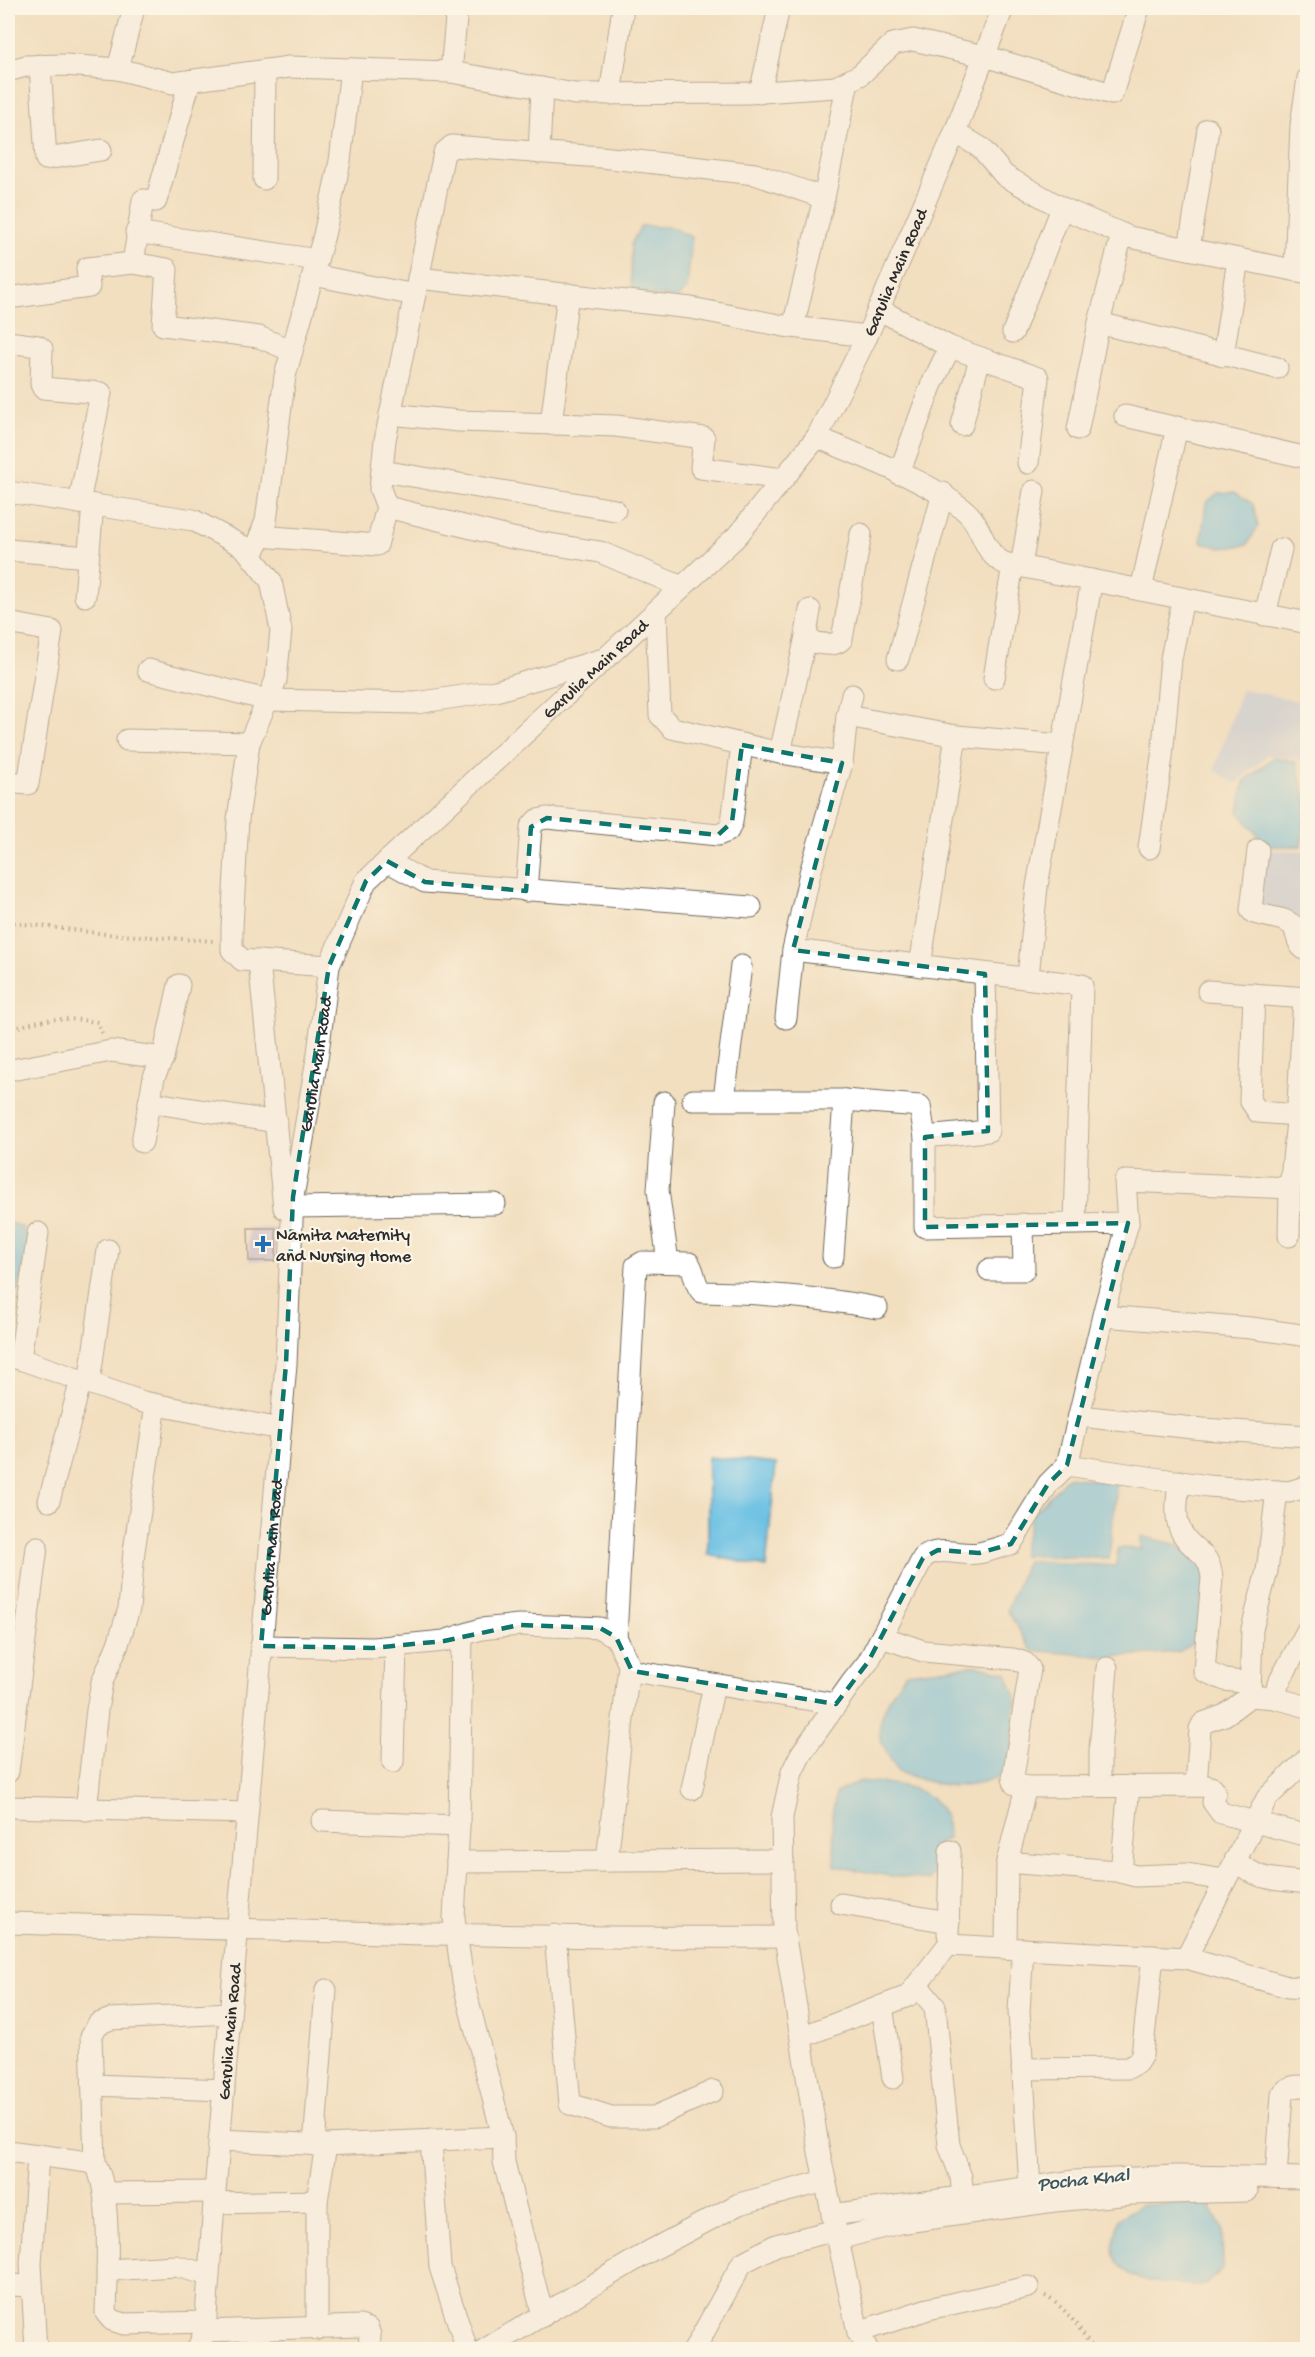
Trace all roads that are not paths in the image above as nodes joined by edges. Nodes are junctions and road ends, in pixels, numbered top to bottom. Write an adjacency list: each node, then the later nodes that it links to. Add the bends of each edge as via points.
1 (134, 8): 9 (street)
2 (457, 8): 13 (street)
3 (623, 8): 19 (street)
4 (779, 8): 18 (street)
5 (1003, 8): 7 (street, Garulia Main Road)
6 (1139, 8): 7 (street, via 1112,94)
7 (984, 56): 16 (street, via 913,40 893,44); 21 (street, Garulia Main Road)
8 (40, 66): 9 (street); 12 (street); 22 (street, via 46,159)
9 (118, 69): 15 (street, via 173,83)
10 (351, 69): 11 (street); 13 (street); 32 (street, via 340,161)
11 (265, 70): 15 (street); 24 (street)
12 (8, 71)
13 (451, 72): 17 (street)
14 (1308, 78): 33 (street, via 1301,125)
15 (190, 81): 27 (street, via 156,201 143,200)
16 (848, 81): 18 (street, via 836,87); 25 (street)
17 (542, 88): 19 (street, via 574,94); 23 (street)
18 (760, 93): 19 (street)
19 (610, 94)
20 (1208, 129): 29 (street)
21 (955, 132): 26 (street, via 981,148 1005,176); 37 (street, Garulia Main Road)
22 (101, 150)
23 (539, 153): 25 (street, via 756,174); 34 (street, via 452,146 444,153)
24 (264, 179)
25 (824, 198): 39 (street)
26 (1062, 208): 28 (street); 40 (street)
27 (136, 232): 31 (street); 32 (street)
28 (1122, 234): 29 (street); 38 (street)
29 (1189, 249): 30 (street)
30 (1238, 259): 33 (street); 45 (street)
31 (133, 263): 36 (street, via 87,268 88,287); 44 (street, via 166,269 163,325 259,337)
32 (315, 268): 34 (street); 44 (street)
33 (1301, 272)
34 (417, 286): 35 (street); 48 (street)
35 (568, 294): 39 (street, via 691,308); 50 (street)
36 (8, 298)
37 (878, 309): 41 (street, Garulia Main Road); 43 (street)
38 (1099, 324): 45 (street); 53 (street)
39 (792, 327): 41 (street)
40 (1013, 332)
41 (867, 336): 54 (street, Garulia Main Road)
42 (8, 342): 63 (street, via 42,349 43,388 101,393)
43 (950, 347): 46 (street); 58 (street, via 931,386)
44 (292, 351): 67 (street, via 285,376 266,521)
45 (1223, 356): 47 (street)
46 (980, 358): 51 (street); 56 (street, via 1038,378)
47 (1277, 368)
48 (390, 414): 50 (street); 57 (street)
49 (1125, 416): 52 (street)
50 (551, 424): 59 (street, via 616,426 704,438 700,468)
51 (962, 425)
52 (1177, 427): 55 (street); 75 (street)
53 (1078, 429)
54 (817, 437): 58 (street); 59 (street, Garulia Main Road)
55 (1308, 458)
56 (1028, 463)
57 (382, 471): 64 (street, via 380,489); 65 (street)
58 (899, 474): 62 (street)
59 (783, 479): 74 (street, Garulia Main Road, via 737,536)
60 (1035, 491): 72 (street)
61 (8, 492): 63 (street)
62 (943, 493): 72 (street, via 973,517 996,559); 85 (street)
63 (86, 504): 70 (street); 71 (street, via 193,520 244,547)
64 (387, 507): 67 (street, via 377,545); 74 (street, via 512,538 600,552)
65 (615, 510)
66 (861, 534): 83 (street, via 842,639 832,645)
67 (260, 536): 71 (street)
68 (1281, 549): 80 (street)
69 (8, 550): 70 (street)
70 (88, 557): 76 (street)
71 (252, 557): 89 (street, via 271,581 281,630 276,680)
72 (1017, 565): 73 (street); 87 (street)
73 (1092, 580): 75 (street); 95 (street)
74 (682, 587): 79 (street, Garulia Main Road)
75 (1141, 590): 77 (street)
76 (85, 596)
77 (1183, 599): 80 (street); 99 (street, via 1171,659)
78 (810, 610): 83 (street)
79 (656, 612): 84 (street, Garulia Main Road); 94 (street, via 660,715 672,728)
80 (1265, 615): 82 (street)
81 (8, 623): 98 (street, via 52,632 28,784)
82 (1308, 623)
83 (805, 641): 96 (street)
84 (604, 659): 89 (street, via 496,691 416,703); 101 (street, Garulia Main Road)
85 (898, 659)
86 (148, 670): 89 (street)
87 (994, 678)
88 (852, 696): 90 (street)
89 (267, 700): 93 (street)
90 (847, 716): 91 (street); 97 (street)
91 (956, 736): 95 (street); 109 (street)
92 (127, 740): 93 (street)
93 (249, 743): 106 (street, via 238,819 232,950 242,960)
94 (742, 745): 96 (street); 102 (street, via 728,831 718,835 537,820 531,827)
95 (1062, 745): 111 (street, via 1037,886)
96 (780, 753): 97 (street)
97 (842, 763): 104 (street, via 810,873)
98 (8, 782)
99 (1149, 848)
100 (1258, 850): 105 (street, via 1251,910 1293,925 1298,943)
101 (387, 861): 102 (street, via 425,882); 107 (street, Garulia Main Road, via 366,881)
102 (526, 891): 103 (street)
103 (751, 907)
104 (793, 950): 109 (street); 116 (street)
105 (1308, 951)
106 (259, 961): 107 (street); 125 (street)
107 (329, 966): 130 (street, Garulia Main Road)
108 (741, 966): 120 (street)
109 (920, 966): 110 (street)
110 (985, 974): 111 (street); 126 (street, via 988,1131)
111 (1028, 977): 131 (street, via 1082,985)
112 (179, 985): 117 (street)
113 (1208, 991): 114 (street)
114 (1254, 994): 115 (street); 124 (street, via 1252,1106 1258,1112)
115 (1306, 998): 124 (street)
116 (786, 1018)
117 (163, 1058): 118 (street, via 111,1051); 122 (street)
118 (17, 1069)
119 (693, 1100): 120 (street)
120 (724, 1100): 121 (street)
121 (844, 1100): 126 (street, via 920,1106); 137 (street)
122 (148, 1102): 125 (street); 127 (street)
123 (664, 1102): 138 (street, via 657,1190)
124 (1297, 1114): 128 (street)
125 (276, 1122): 130 (street, via 284,1209)
126 (925, 1137): 133 (street, via 924,1227)
127 (142, 1142)
128 (1290, 1188): 132 (street, via 1125,1181); 135 (street)
129 (495, 1204): 130 (street)
130 (292, 1218): 147 (street, Garulia Main Road)
131 (1075, 1223): 132 (street); 133 (street)
132 (1128, 1223): 141 (street)
133 (1023, 1224): 139 (street, via 1024,1270)
134 (38, 1233): 143 (street)
135 (1289, 1236)
136 (108, 1251): 144 (street)
137 (833, 1257)
138 (668, 1262): 140 (street, via 689,1263 702,1292 838,1301); 157 (street, via 643,1262 636,1266 634,1275)
139 (989, 1270)
140 (877, 1308)
141 (1103, 1316): 142 (street); 146 (street)
142 (1308, 1336)
143 (14, 1358): 144 (street)
144 (85, 1382): 145 (street); 153 (street)
145 (156, 1405): 147 (street); 178 (street, via 129,1610 102,1682)
146 (1078, 1416): 148 (street); 149 (street)
147 (280, 1429): 159 (street, Garulia Main Road)
148 (1308, 1436)
149 (1067, 1465): 150 (street); 158 (street, via 1048,1484 1011,1544 980,1553 938,1550 922,1557)
150 (1179, 1481): 152 (street); 164 (street, via 1177,1515 1182,1533 1211,1564 1204,1671)
151 (1308, 1485): 152 (street, via 1289,1492)
152 (1277, 1491): 164 (street, via 1267,1572 1252,1629)
153 (49, 1501)
154 (37, 1547): 168 (street)
155 (1308, 1629): 165 (street, via 1278,1684)
156 (462, 1635): 157 (street, via 519,1625 600,1628); 160 (street); 182 (street)
157 (616, 1637): 161 (street)
158 (882, 1637): 166 (street); 175 (street, via 923,1651 1025,1663 1030,1669 1013,1777 1015,1784)
159 (261, 1646): 160 (street); 179 (street, Garulia Main Road)
160 (396, 1646): 170 (street)
161 (629, 1666): 163 (street, via 632,1671); 187 (street)
162 (1107, 1668): 172 (street)
163 (714, 1685): 166 (street); 176 (street)
164 (1250, 1689): 165 (street); 174 (street, via 1225,1715 1203,1723)
165 (1275, 1698): 167 (street)
166 (836, 1704): 185 (street, via 792,1772 782,1817)
167 (1308, 1707)
168 (11, 1714): 171 (street)
169 (1308, 1758): 181 (street, via 1268,1798)
170 (393, 1762)
171 (8, 1772)
172 (1100, 1786): 173 (street); 175 (street)
173 (1129, 1786): 174 (street); 190 (street)
174 (1196, 1786): 181 (street, via 1213,1788 1213,1802 1221,1813)
175 (1026, 1787): 189 (street)
176 (692, 1790)
177 (8, 1807): 178 (street)
178 (86, 1810): 179 (street)
179 (247, 1813): 196 (street, Garulia Main Road)
180 (322, 1821): 182 (street)
181 (1255, 1823): 183 (street); 186 (street)
182 (459, 1826): 188 (street)
183 (1308, 1836)
184 (950, 1851): 194 (street)
185 (783, 1860): 187 (street); 199 (street)
186 (1235, 1860): 191 (street); 192 (street, via 1248,1873 1259,1877)
187 (607, 1861): 188 (street)
188 (457, 1862): 197 (street, via 453,1918)
189 (1007, 1862): 190 (street); 201 (street)
190 (1121, 1872): 191 (street, via 1136,1876 1187,1874)
191 (1225, 1880): 203 (street)
192 (1308, 1883)
193 (841, 1904): 194 (street)
194 (949, 1922): 200 (street)
195 (8, 1923): 196 (street)
196 (237, 1929): 197 (street); 208 (street, Garulia Main Road)
197 (456, 1933): 198 (street); 216 (street, via 463,1981)
198 (555, 1935): 199 (street); 215 (street, via 570,2104 610,2117 654,2117)
199 (785, 1937): 209 (street)
200 (948, 1945): 201 (street); 204 (street)
201 (1015, 1948): 202 (street); 210 (street)
202 (1153, 1956): 203 (street); 210 (street, via 1142,2055 1137,2063 1128,2068)
203 (1186, 1958): 205 (street, via 1288,1987)
204 (917, 1985): 207 (street, via 908,1996); 229 (street, via 935,2007 949,2145 961,2177)
205 (1308, 1988)
206 (326, 1990): 219 (street)
207 (882, 2006): 209 (street); 211 (street)
208 (230, 2013): 212 (street, via 111,2019 98,2024 91,2036); 214 (street, Garulia Main Road)
209 (801, 2037): 225 (street)
210 (1022, 2069): 226 (street)
211 (893, 2078)
212 (93, 2085): 214 (street); 222 (street)
213 (1308, 2086): 223 (street, via 1292,2086 1282,2095)
214 (224, 2090): 217 (street, Garulia Main Road)
215 (713, 2091)
216 (503, 2137): 218 (street); 238 (street, via 504,2162)
217 (219, 2140): 219 (street); 230 (street, Garulia Main Road)
218 (430, 2140): 219 (street); 244 (street, via 440,2267)
219 (320, 2145): 231 (street)
220 (8, 2151): 221 (street)
221 (38, 2155): 222 (street); 236 (street)
222 (95, 2163): 228 (street)
223 (1276, 2177): 224 (street); 226 (street, via 1175,2176)
224 (1308, 2178)
225 (825, 2181): 232 (street); 238 (street, via 739,2204 650,2251)
226 (1030, 2187): 229 (street)
227 (1308, 2190): 232 (street, via 1132,2194)
228 (105, 2193): 230 (street); 233 (street)
229 (963, 2196): 232 (street)
230 (214, 2198): 231 (street); 234 (street, Garulia Main Road)
231 (317, 2201): 239 (street)
232 (835, 2228): 241 (street); 246 (street, via 776,2245 742,2263)
233 (107, 2270): 234 (street, via 176,2266); 240 (street, via 106,2313 112,2320)
234 (209, 2275): 240 (street, Garulia Main Road)
235 (8, 2285): 236 (street)
236 (32, 2286): 242 (street)
237 (1028, 2287): 241 (street, via 928,2309)
238 (543, 2316): 245 (street)
239 (317, 2329): 240 (street); 243 (street, via 368,2328)
240 (203, 2334)
241 (863, 2341)
242 (36, 2349)
243 (369, 2349)
244 (466, 2349)
245 (484, 2349)
246 (694, 2349)

